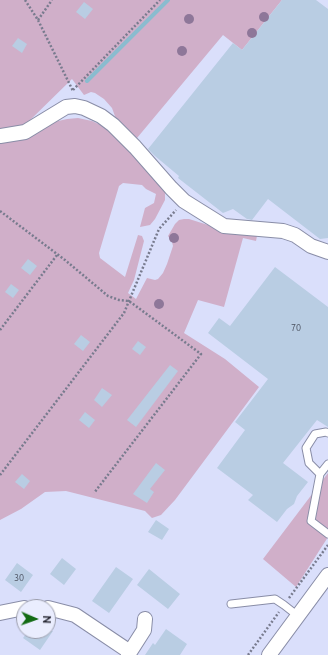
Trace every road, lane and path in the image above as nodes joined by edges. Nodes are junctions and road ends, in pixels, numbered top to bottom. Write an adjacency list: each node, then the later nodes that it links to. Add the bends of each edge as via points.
1 (25, 0): 4 (path)
2 (52, 0): 4 (path)
3 (160, 0): 5 (path)
4 (38, 20): 5 (path)
5 (73, 90): 6 (path)
6 (75, 106): 7 (street, via 66,107 25,132); 8 (street, via 101,116 113,125)
7 (0, 136)
8 (184, 201): 10 (street, via 224,226 283,231); 12 (path, via 159,229)
9 (0, 211): 11 (path)
10 (328, 252)
11 (57, 255): 12 (path, via 108,296); 13 (path)
12 (129, 302): 17 (path, via 124,313); 18 (path, via 201,354)
13 (0, 330)
14 (328, 434): 16 (lane, via 315,434 306,448 310,463)
15 (328, 464): 16 (lane)
16 (320, 474): 19 (lane, via 311,521)
17 (0, 476)
18 (94, 493)
19 (328, 534)
20 (328, 575): 25 (street)
21 (232, 604): 25 (lane, via 275,599)
22 (16, 610): 24 (street)
23 (56, 610): 27 (street, via 75,615)
24 (0, 613)
25 (298, 616): 28 (street)
26 (145, 619): 27 (street, via 144,630)
27 (129, 654)
28 (269, 655)

